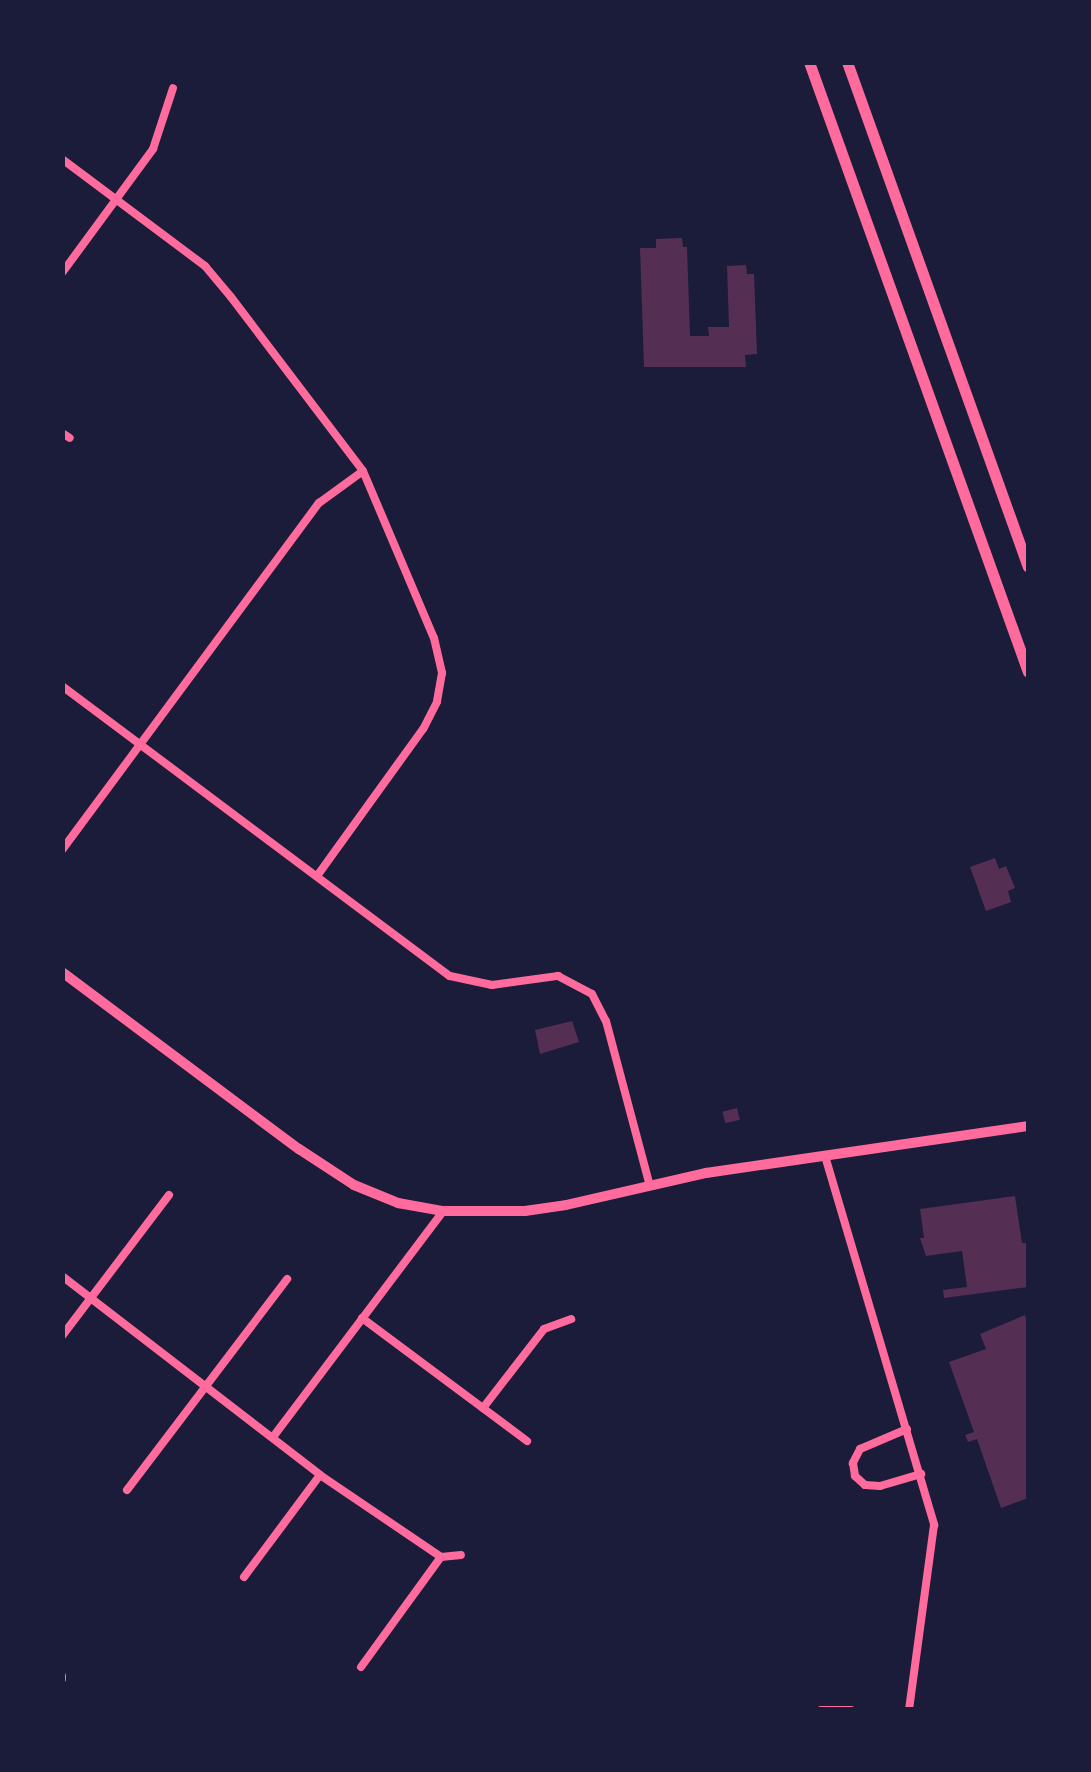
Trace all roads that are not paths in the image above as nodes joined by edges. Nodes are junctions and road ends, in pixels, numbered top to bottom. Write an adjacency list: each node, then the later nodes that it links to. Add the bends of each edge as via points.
1 (809, 62): 9 (main road)
2 (847, 62): 8 (main road)
3 (173, 88): 5 (street, via 153,148)
4 (62, 159): 5 (street)
5 (118, 200): 6 (street); 7 (street, via 205,266)
6 (62, 273)
7 (363, 471): 11 (street, via 320,503); 13 (street, via 434,638 442,673 423,728)
8 (1028, 566)
9 (1028, 672)
10 (62, 686): 11 (street)
11 (142, 744): 12 (street); 13 (street)
12 (62, 850)
13 (316, 876): 17 (street, via 450,976 492,986 558,976 592,994 606,1020)
14 (62, 972): 19 (main road, via 354,1185)
15 (1028, 1126): 16 (main road)
16 (825, 1156): 17 (main road); 28 (street)
17 (650, 1186): 19 (main road, via 525,1211)
18 (168, 1195): 22 (street)
19 (443, 1211): 23 (street)
20 (62, 1276): 22 (street)
21 (286, 1279): 26 (street)
22 (91, 1298): 25 (street); 26 (street)
23 (362, 1318): 27 (street); 29 (street)
24 (571, 1319): 27 (street, via 544,1329)
25 (62, 1336)
26 (206, 1387): 29 (street); 33 (street)
27 (484, 1408): 30 (street)
28 (907, 1429): 31 (street); 31 (street, via 860,1448 855,1476 880,1486)
29 (273, 1437): 32 (street)
30 (527, 1441)
31 (921, 1474): 40 (street, via 933,1537)
32 (320, 1476): 35 (street); 36 (street)
33 (128, 1490)
34 (461, 1555): 35 (street)
35 (441, 1557): 37 (street)
36 (244, 1577)
37 (361, 1667)
38 (820, 1710): 39 (street)
39 (851, 1710)
40 (909, 1710)

